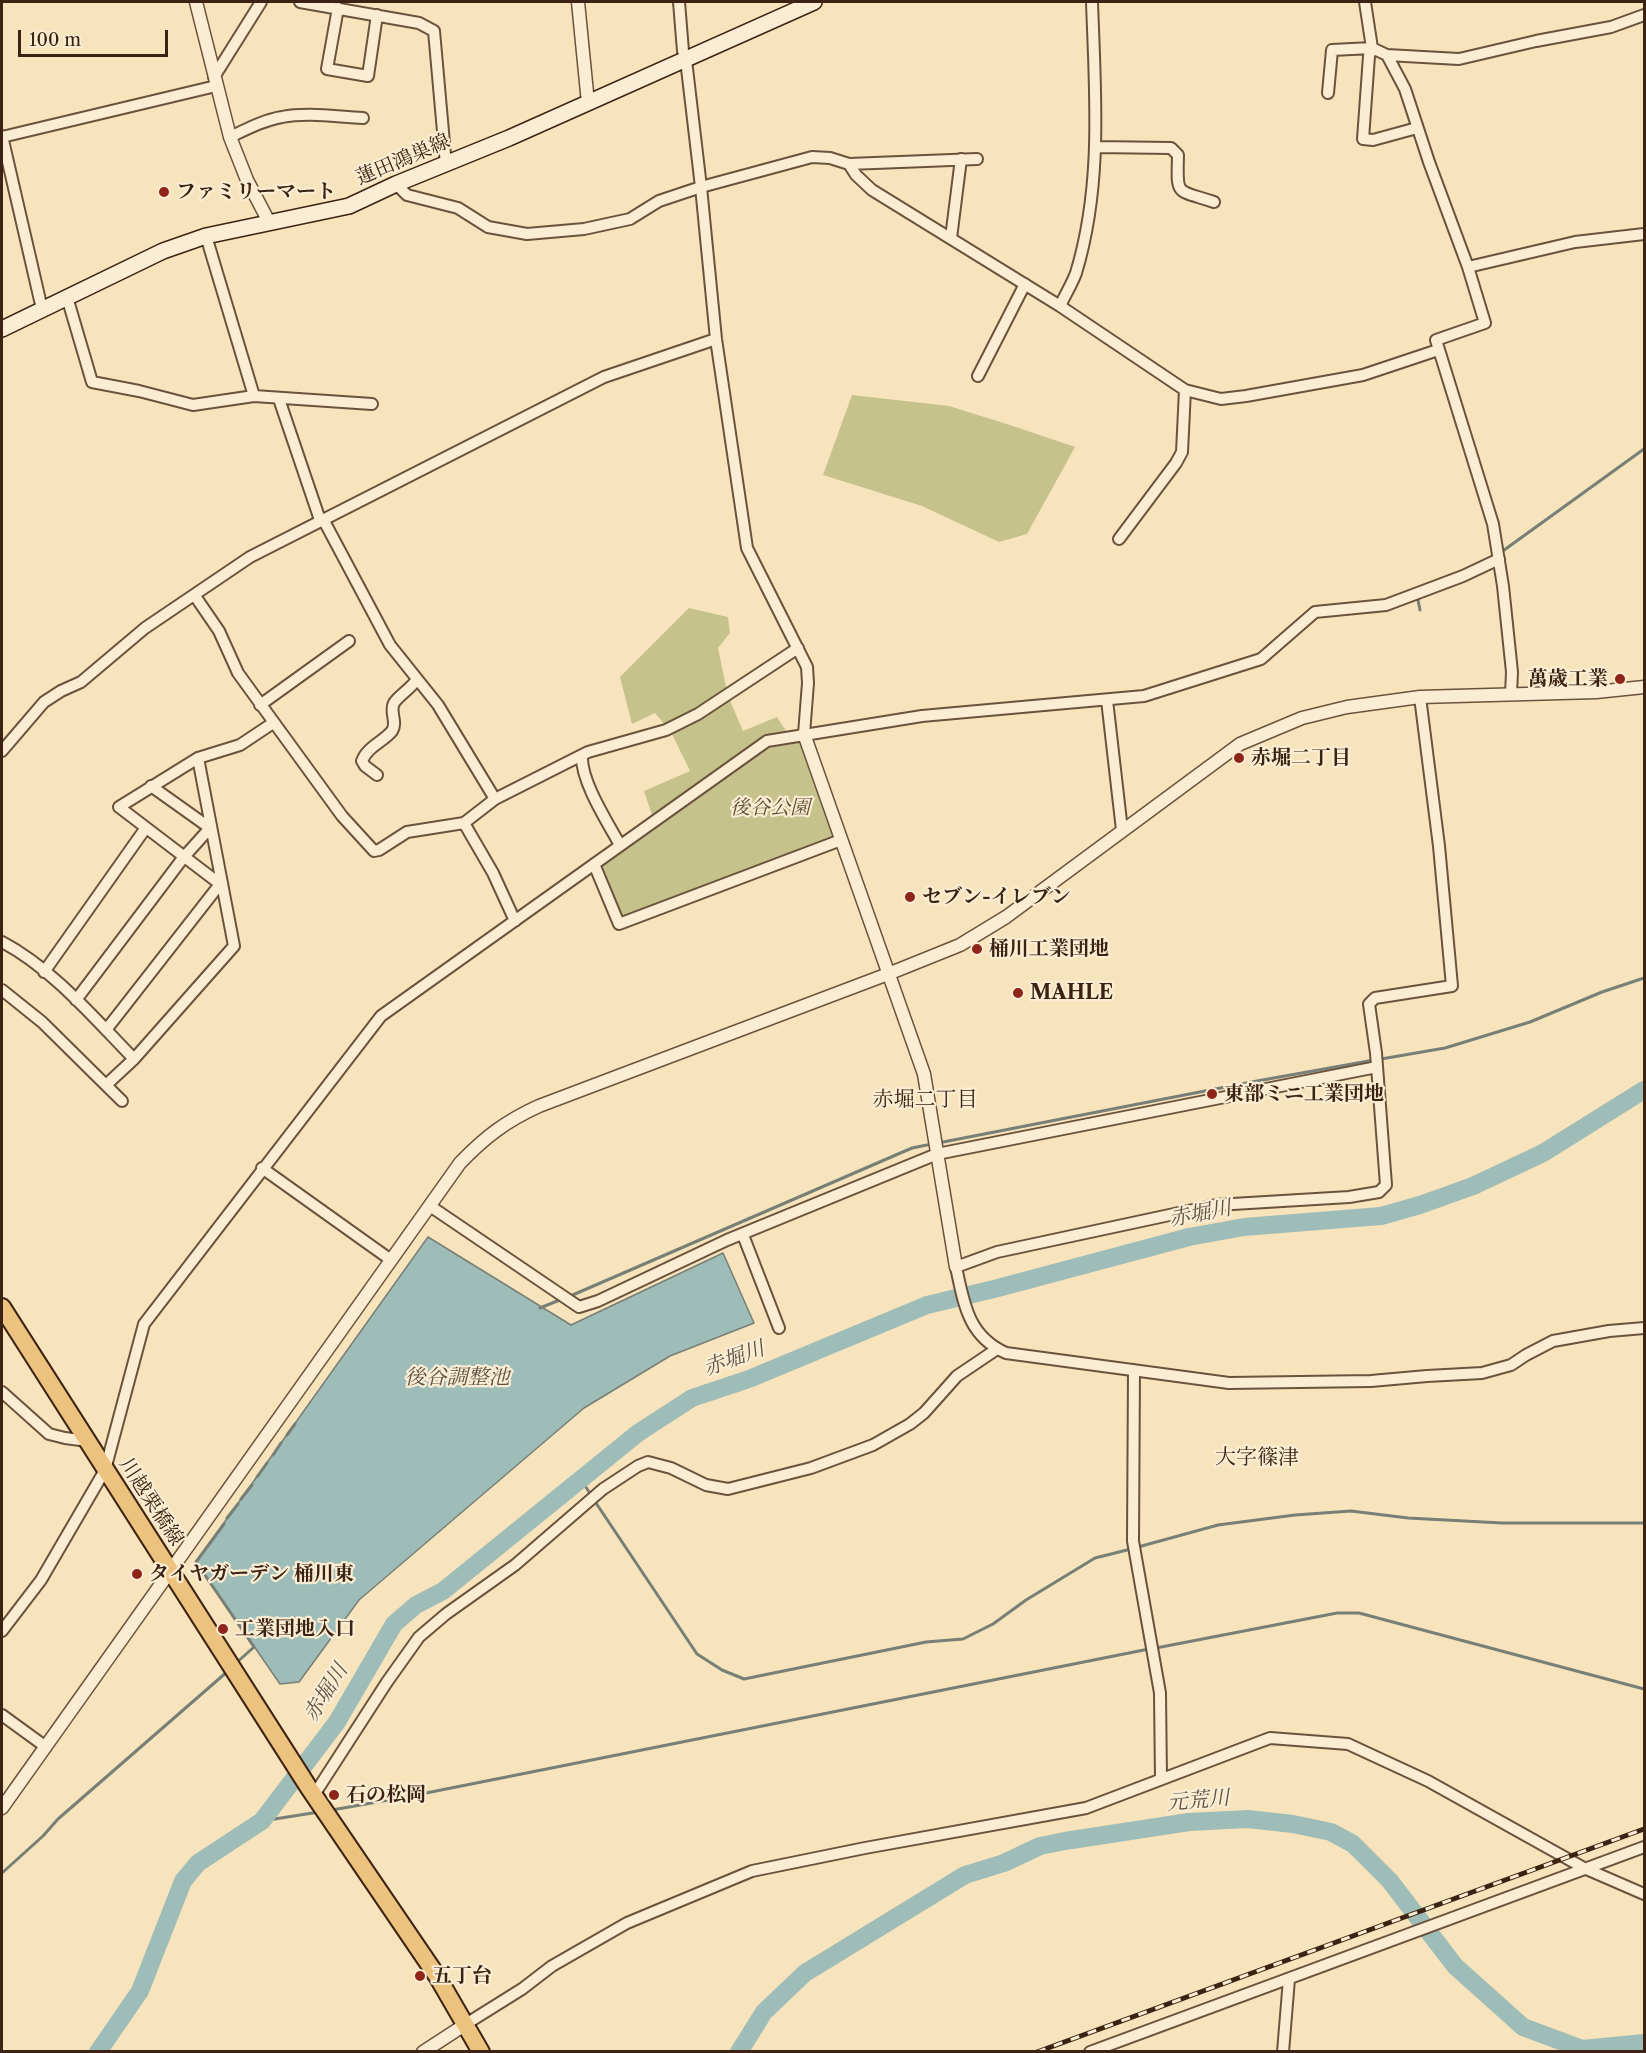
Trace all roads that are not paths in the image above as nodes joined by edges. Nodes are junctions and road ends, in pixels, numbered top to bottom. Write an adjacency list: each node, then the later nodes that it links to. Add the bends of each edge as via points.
1 (196, 2): 15 (street)
2 (261, 2): 15 (street)
3 (300, 2): 9 (street)
4 (578, 2): 17 (street)
5 (679, 2): 14 (street)
6 (813, 2): 14 (main road, 蓮田鴻巣線)
7 (1092, 2): 22 (street)
8 (1365, 2): 12 (street)
9 (338, 8): 10 (street); 10 (street, via 327,69 358,75 368,76)
10 (377, 15): 26 (street, via 419,23 434,31)
11 (1644, 15): 13 (street, via 1611,27 1459,59)
12 (1372, 48): 13 (street); 16 (street, via 1332,50); 19 (street, via 1363,139)
13 (1387, 55): 19 (street, via 1405,89)
14 (686, 60): 17 (main road, 蓮田鴻巣線); 28 (street)
15 (215, 82): 20 (street); 21 (street)
16 (1328, 93)
17 (588, 103): 26 (main road, 蓮田鴻巣線)
18 (363, 118): 21 (street, via 294,115 258,124)
19 (1418, 128): 34 (street)
20 (2, 137): 38 (street)
21 (230, 137): 30 (street)
22 (1096, 147): 29 (street, via 1172,148 1178,155 1177,186 1181,191); 37 (street, via 1091,204 1076,274)
23 (961, 159): 24 (street); 25 (street); 33 (street)
24 (977, 159)
25 (849, 164): 28 (street, via 812,157); 33 (street, via 872,190)
26 (446, 165): 27 (main road, 蓮田鴻巣線)
27 (396, 184): 28 (street, via 407,195 458,208 488,227 527,234 584,229 630,219 659,201); 30 (main road, 蓮田鴻巣線, via 349,206)
28 (701, 187): 40 (street)
29 (1214, 202)
30 (269, 222): 32 (main road, 蓮田鴻巣線)
31 (1644, 234): 34 (street, via 1575,243)
32 (206, 236): 36 (main road, 蓮田鴻巣線, via 163,251); 44 (street)
33 (951, 238): 35 (street)
34 (1468, 267): 41 (street, via 1485,322 1436,340)
35 (1025, 284): 37 (street); 42 (street)
36 (67, 297): 38 (main road, 蓮田鴻巣線); 44 (street, via 92,382 193,405)
37 (1060, 306): 43 (street)
38 (42, 309): 39 (main road, 蓮田鴻巣線)
39 (2, 329)
40 (716, 339): 47 (street, via 604,377); 52 (street, via 747,548)
41 (1438, 350): 43 (street, via 1363,375 1246,396 1221,399); 49 (street, via 1493,524)
42 (978, 376)
43 (1185, 390): 48 (street, via 1182,452)
44 (254, 396): 45 (street)
45 (279, 399): 46 (street); 47 (street)
46 (372, 404)
47 (322, 519): 50 (street, via 250,557); 53 (street, via 390,645)
48 (1119, 539)
49 (1499, 559): 55 (street); 57 (street, via 1386,604 1315,612 1261,659 1144,696)
50 (195, 596): 58 (street); 61 (street, via 145,628 81,682 44,702)
51 (349, 641): 58 (street)
52 (798, 648): 60 (street, via 807,667); 62 (street, via 698,714 666,730)
53 (417, 679): 64 (street, via 394,704 392,730 364,755 365,766); 66 (street, via 438,705)
54 (1644, 687): 55 (street)
55 (1511, 694): 56 (street)
56 (1420, 697): 70 (street, via 1302,718 1239,744); 84 (street, via 1452,986 1375,998 1369,1004)
57 (1107, 700): 60 (street, via 922,716); 70 (street)
58 (260, 705): 59 (street)
59 (273, 723): 63 (street, via 240,745); 67 (street, via 342,816 374,851 406,832)
60 (804, 734): 71 (street); 72 (street, via 767,741)
61 (2, 751)
62 (582, 755): 66 (street); 72 (street, via 593,795)
63 (198, 758): 65 (street); 68 (street)
64 (377, 775)
65 (151, 786): 68 (street); 69 (street, via 118,807)
66 (495, 799): 67 (street)
67 (464, 823): 76 (street)
68 (210, 828): 73 (street); 75 (street)
69 (145, 829): 73 (street); 78 (street)
70 (1122, 830): 79 (street, via 979,934)
71 (842, 840): 74 (street, via 619,924); 79 (street)
72 (620, 845): 74 (street)
73 (183, 858): 75 (street); 81 (street)
74 (594, 864): 76 (street)
75 (220, 885): 82 (street); 83 (street, via 234,946)
76 (515, 921): 88 (street, via 381,1016)
77 (2, 942): 78 (street)
78 (44, 972): 81 (street)
79 (888, 974): 87 (street, via 924,1074); 89 (street, via 513,1118 460,1163)
80 (2, 990): 85 (street, via 42,1022)
81 (76, 1000): 82 (street)
82 (106, 1030): 83 (street)
83 (134, 1059): 85 (street)
84 (1377, 1067): 87 (street); 92 (street, via 1386,1185 1379,1192 1216,1205 997,1252)
85 (106, 1085): 86 (street)
86 (122, 1101)
87 (937, 1154): 90 (street); 92 (street)
88 (262, 1168): 91 (street); 100 (street, via 144,1324)
89 (430, 1206): 90 (street, via 579,1307); 91 (street)
90 (743, 1235): 95 (street)
91 (391, 1260): 101 (street)
92 (956, 1267): 96 (street, via 967,1314 980,1335)
93 (2, 1307): 99 (main road, 川越栗橋線)
94 (1644, 1328): 97 (street, via 1553,1341 1511,1365 1468,1375 1229,1383)
95 (779, 1329)
96 (997, 1349): 97 (street); 106 (street, via 957,1376 910,1424 873,1445 812,1468 728,1489 706,1485 648,1462 638,1466 419,1637)
97 (1134, 1370): 105 (street, via 1133,1541 1160,1693)
98 (2, 1392): 99 (street, via 49,1434)
99 (88, 1441): 100 (main road, 川越栗橋線)
100 (105, 1470): 101 (main road, 川越栗橋線); 102 (street, via 41,1580)
101 (171, 1571): 104 (street); 106 (main road, 川越栗橋線)
102 (2, 1631)
103 (2, 1715): 104 (street)
104 (46, 1747): 107 (street)
105 (1161, 1779): 109 (street, via 1270,1738 1348,1744 1428,1781); 112 (street, via 1086,1808 752,1871 627,1923 552,1966)
106 (311, 1791): 112 (main road, 川越栗橋線)
107 (2, 1809)
108 (1644, 1846): 109 (street)
109 (1584, 1868): 110 (street); 111 (street)
110 (1644, 1894)
111 (1289, 1979): 115 (street); 116 (street)
112 (466, 2024): 113 (street); 114 (main road, 川越栗橋線)
113 (423, 2052)
114 (481, 2052)
115 (1090, 2052)
116 (1283, 2052)

